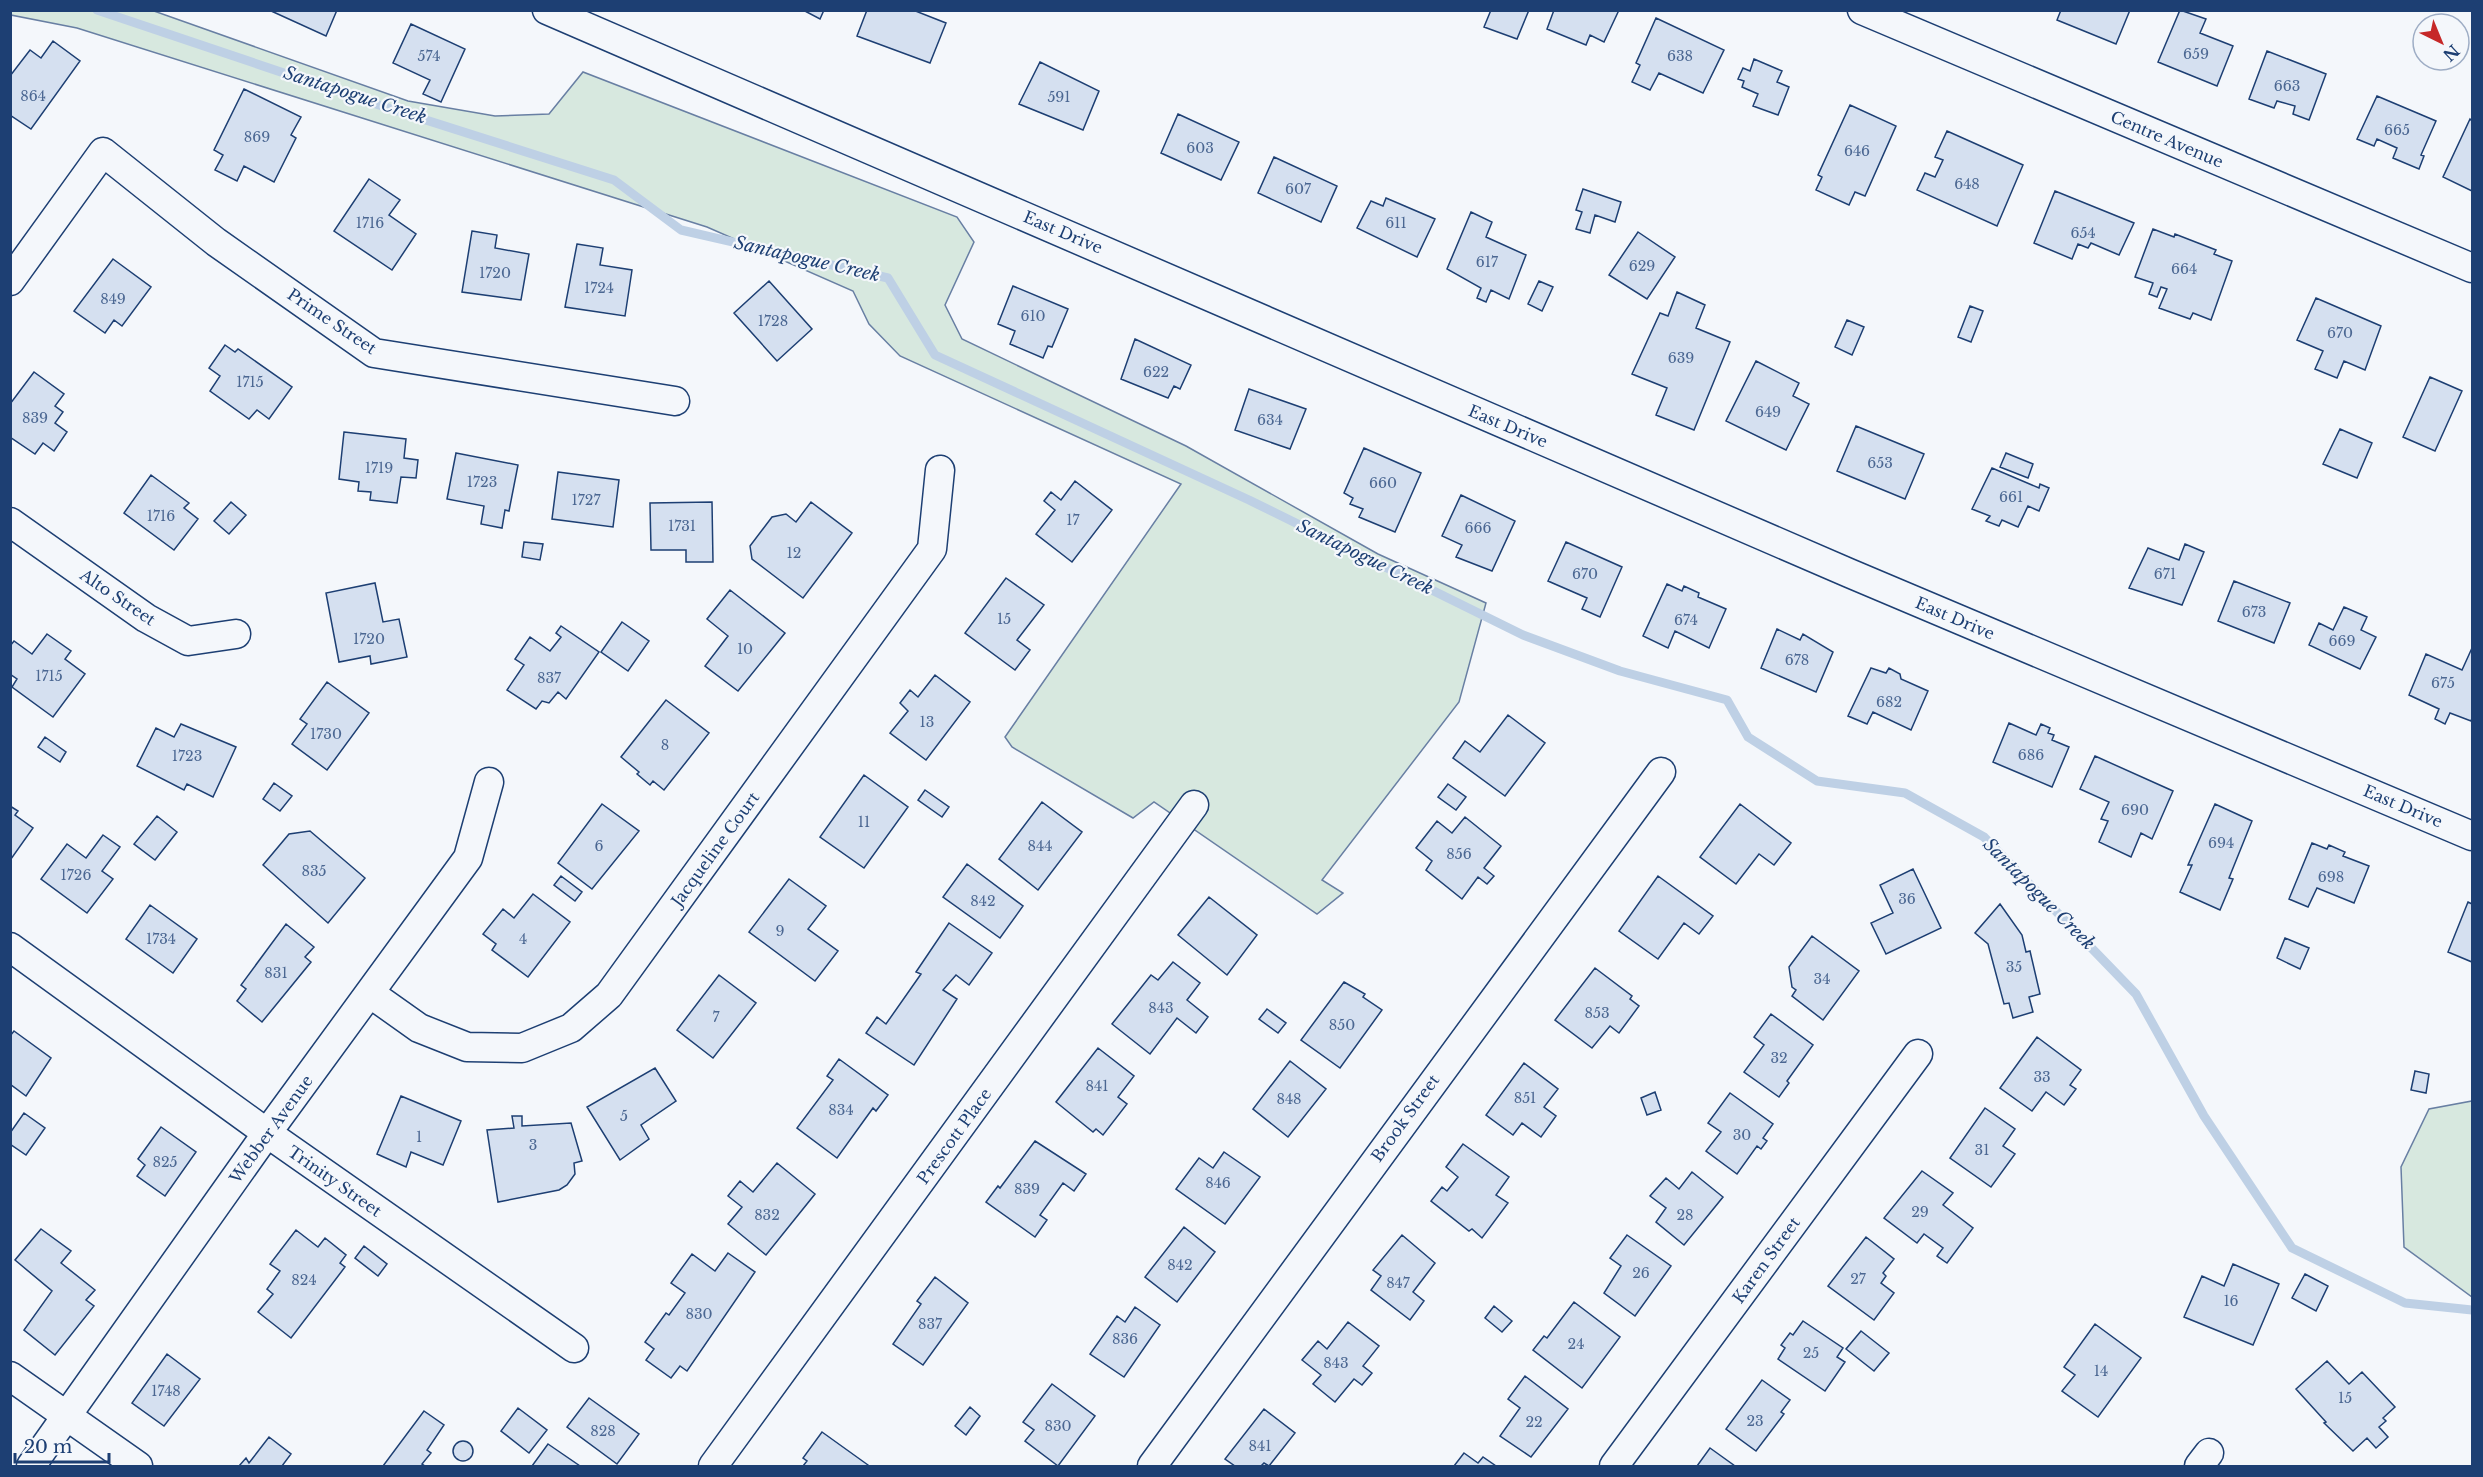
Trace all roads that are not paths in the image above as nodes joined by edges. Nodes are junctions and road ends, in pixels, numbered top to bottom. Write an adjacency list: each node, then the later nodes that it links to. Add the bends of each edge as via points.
1 (547, 10): 12 (street, East Drive, via 1838,569)
2 (1862, 10): 3 (street, Centre Avenue)
3 (2472, 268)
4 (10, 281): 5 (street, Prime Street, via 103,152 216,242 374,353)
5 (675, 401)
6 (940, 470): 14 (street, Jacqueline Court, via 932,549 609,995 572,1028 522,1048 467,1047 419,1028)
7 (10, 522): 8 (street, Alto Street, via 146,618 188,641)
8 (236, 634)
9 (1661, 772): 23 (street, Brook Street)
10 (489, 782): 14 (street, Webber Avenue, via 468,858)
11 (1194, 805): 22 (street, Prescott Place)
12 (2472, 836)
13 (10, 947): 16 (street, Trinity Street)
14 (370, 994): 16 (street, Webber Avenue)
15 (1918, 1054): 24 (street, Karen Street)
16 (267, 1132): 17 (street, Trinity Street); 19 (street, Webber Avenue)
17 (574, 1348)
18 (10, 1376): 19 (street)
19 (67, 1416): 20 (street, Webber Avenue); 21 (street)
20 (31, 1467)
21 (138, 1467)
22 (713, 1467)
23 (1152, 1467)
24 (1614, 1467)

